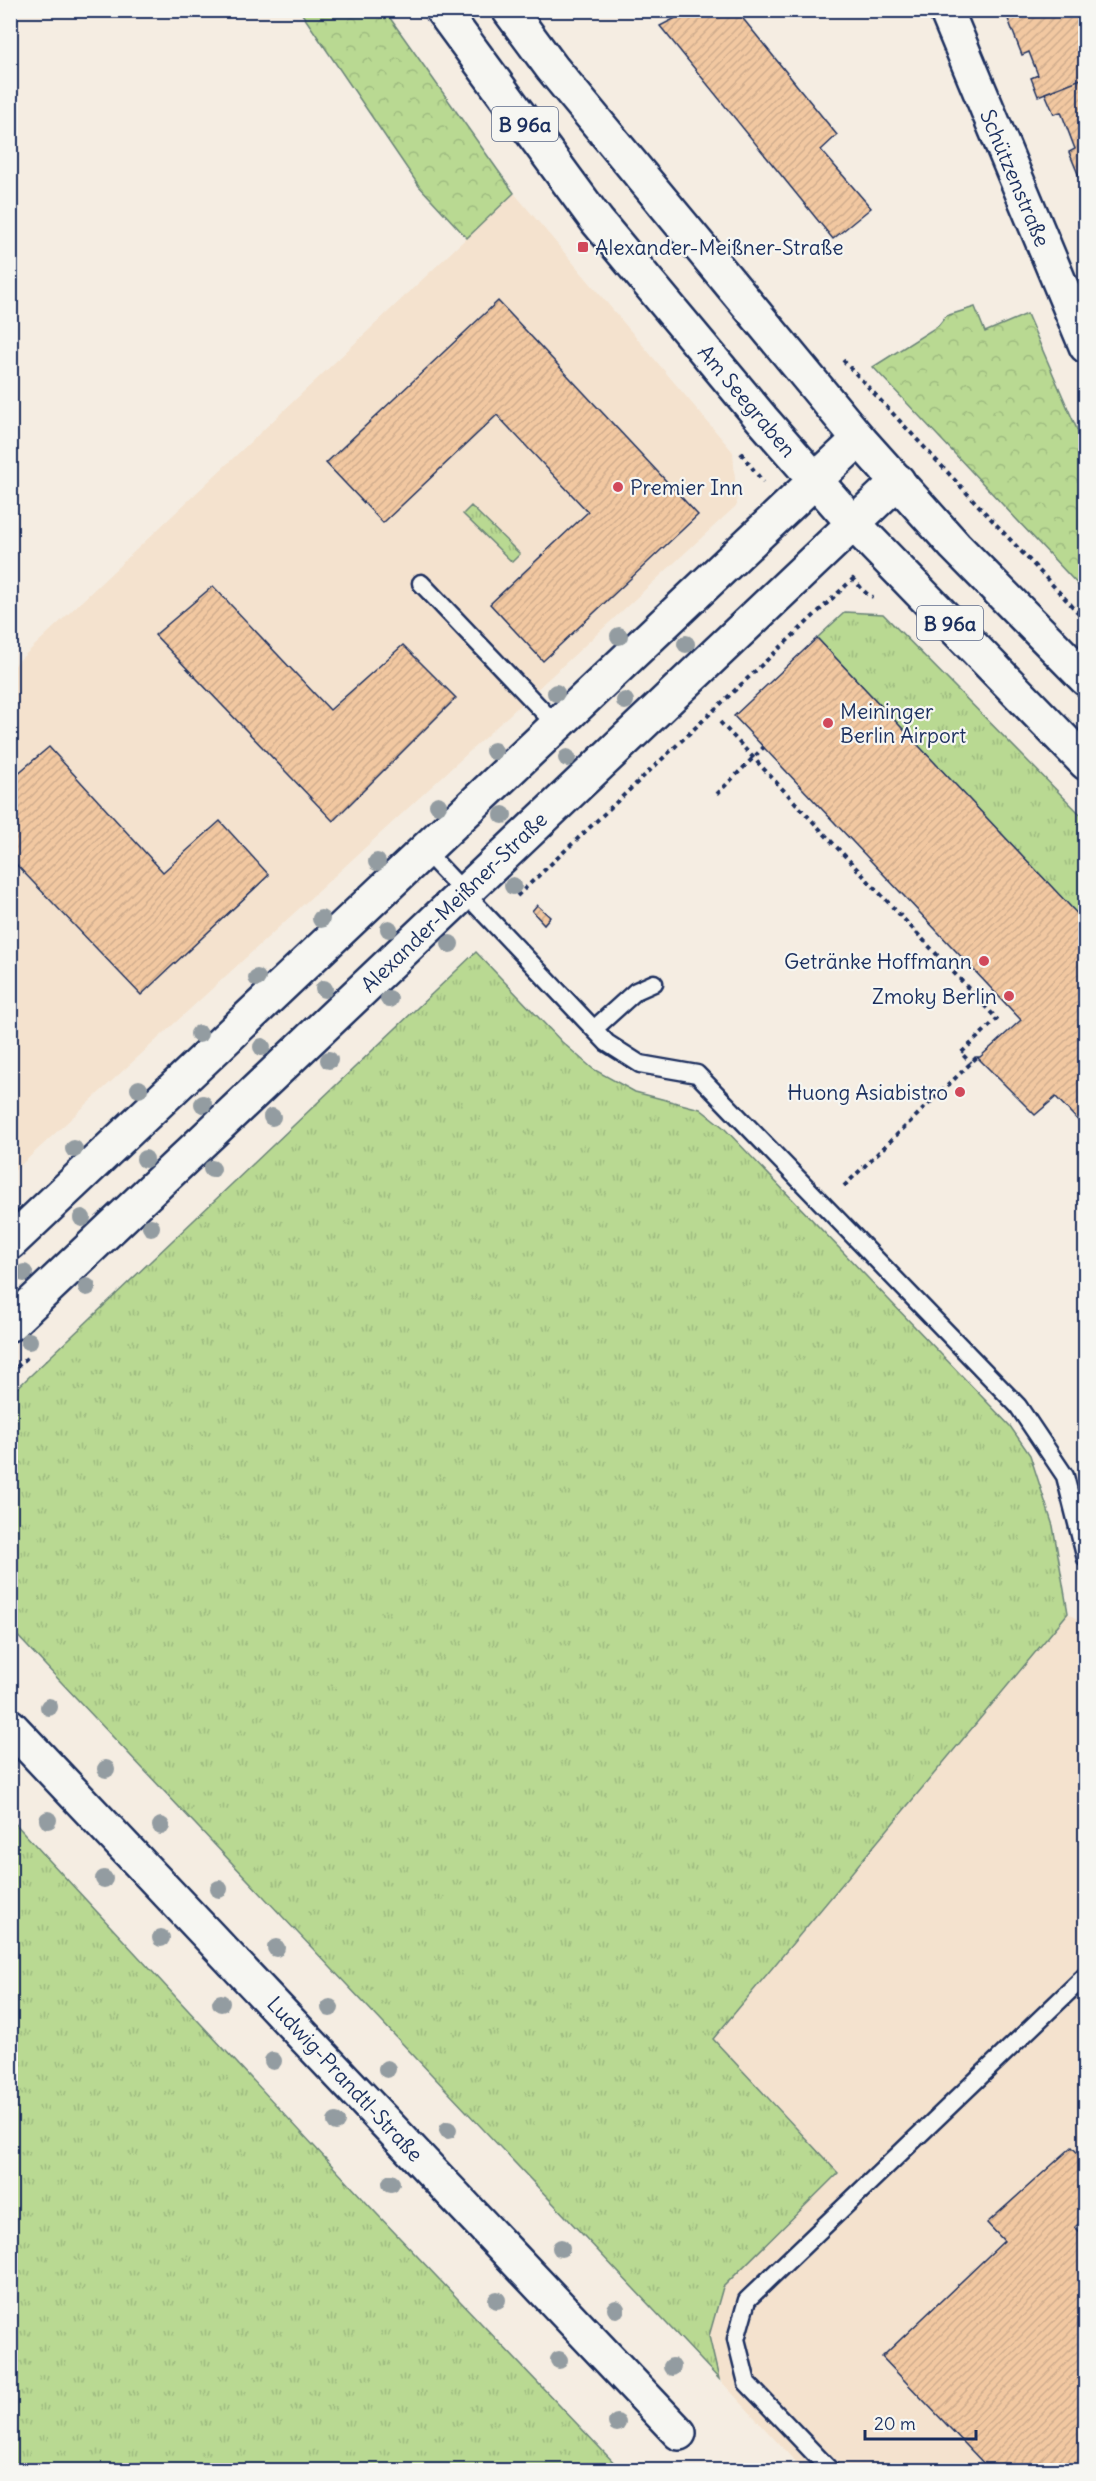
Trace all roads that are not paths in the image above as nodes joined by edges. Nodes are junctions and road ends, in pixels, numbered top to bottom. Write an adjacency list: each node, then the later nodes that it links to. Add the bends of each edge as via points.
1 (442, 10): 7 (street, Am Seegraben / B 96a, via 597,221)
2 (508, 10): 5 (street, B 96a)
3 (946, 10): 4 (street, Schützenstraße)
4 (1086, 346)
5 (859, 440): 6 (street, B 96a); 7 (street)
6 (898, 481): 8 (street, Alexander-Meißner-Straße); 10 (street, B 96a, via 955,546)
7 (816, 482): 8 (street, Am Seegraben / B 96a); 11 (street)
8 (853, 523): 12 (street, Am Seegraben / B 96a); 14 (street, Alexander-Meißner-Straße)
9 (421, 583): 11 (lane)
10 (1086, 679)
11 (557, 726): 13 (street)
12 (1086, 763)
13 (425, 851): 14 (lane); 17 (street)
14 (463, 893): 16 (lane); 18 (street, Alexander-Meißner-Straße)
15 (654, 983): 16 (lane, via 636,991)
16 (594, 1029): 19 (lane, via 607,1043 640,1064 697,1074 1018,1406 1065,1476)
17 (10, 1244)
18 (10, 1324)
19 (1086, 1559)
20 (10, 1726): 22 (street, Ludwig-Prandtl-Straße)
21 (1086, 1975): 23 (lane, via 747,2300 736,2339 747,2383)
22 (679, 2433)
23 (830, 2470)

